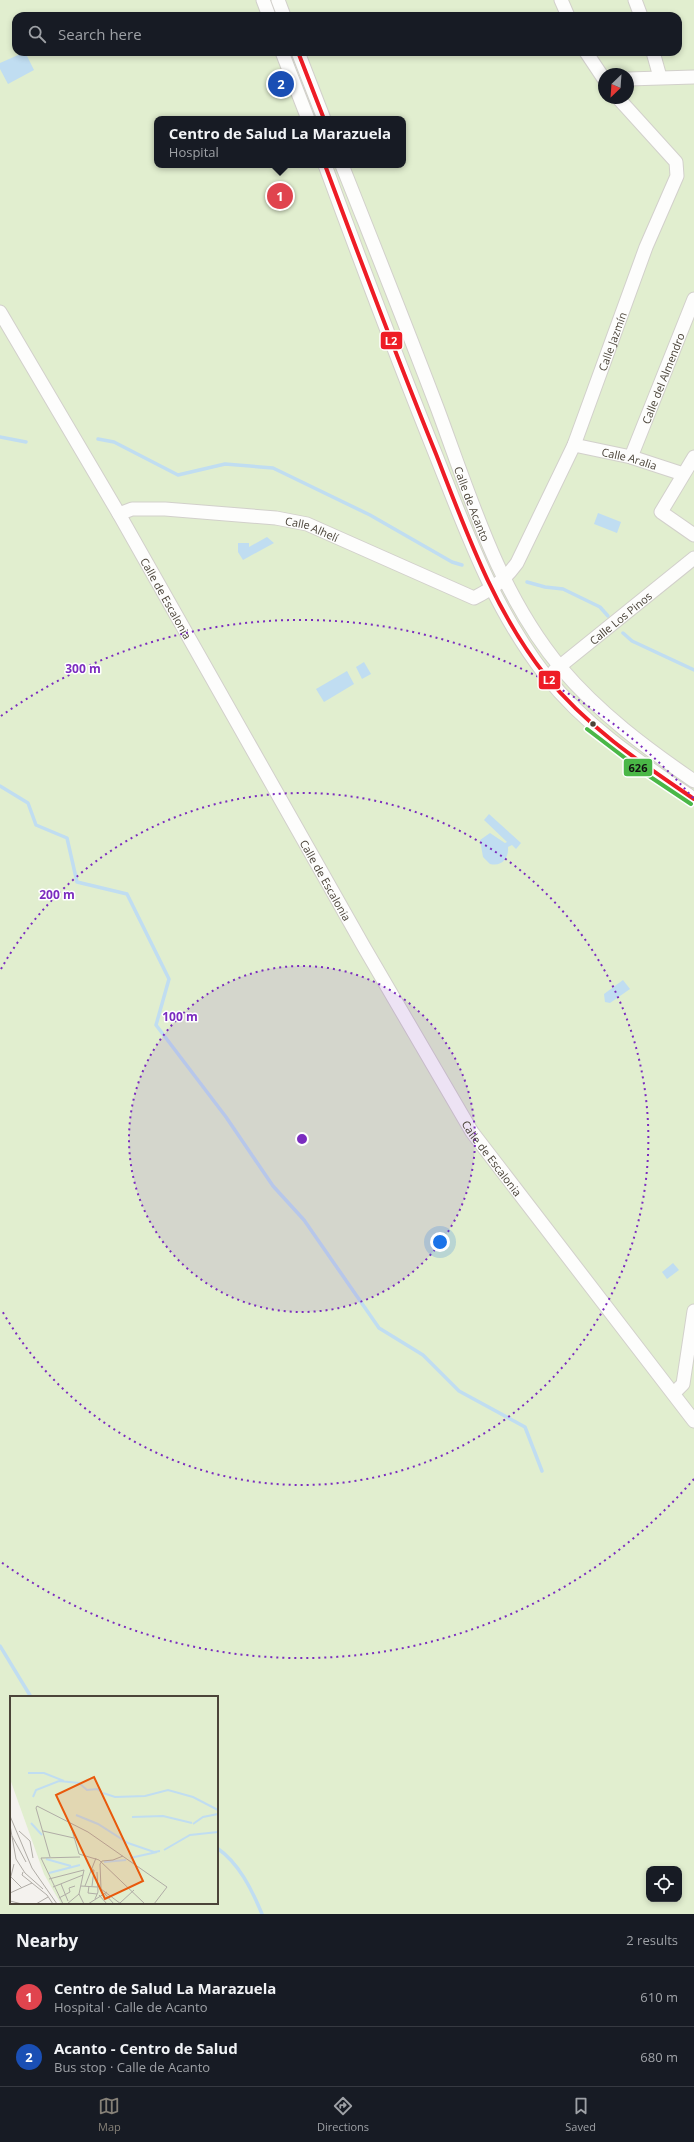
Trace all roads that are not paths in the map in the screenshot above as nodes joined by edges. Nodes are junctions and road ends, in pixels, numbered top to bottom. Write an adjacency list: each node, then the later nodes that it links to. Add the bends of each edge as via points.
1 (263, 0): 5 (street)
2 (278, 0): 6 (street)
3 (561, 0): 7 (street)
4 (635, 0): 8 (street)
5 (268, 12)
6 (282, 12)
7 (566, 12)
8 (640, 12)
9 (284, 56): 18 (street)
10 (300, 56): 19 (street)
11 (589, 56): 13 (street)
12 (654, 56): 14 (street)
13 (598, 70)
14 (660, 77): 15 (street); 16 (street)
15 (694, 77)
16 (634, 78)
17 (623, 104): 24 (street, Calle Jazmín, via 676,162 677,176 646,248)
18 (307, 116)
19 (323, 116)
20 (326, 168): 32 (street, Calle de Acanto, via 395,354)
21 (343, 168): 31 (street, Calle de Acanto, via 490,548)
22 (694, 299): 25 (street, Calle del Almendro)
23 (0, 312): 28 (street, Calle de Escalonia)
24 (574, 445): 25 (street, Calle Aralia); 31 (street, Calle Jazmín, via 517,563)
25 (631, 457): 27 (street, Calle Aralia)
26 (694, 457): 27 (street)
27 (683, 474): 29 (street, via 661,512)
28 (119, 514): 32 (street, Calle Alhelí, via 132,509 165,509 276,518 307,524 474,598); 38 (street, Calle de Escalonia, via 364,947 472,1132)
29 (694, 535)
30 (694, 558): 33 (street, Calle Los Pinos)
31 (505, 579): 32 (street, Calle Jazmín); 33 (street, Calle de Acanto, via 522,612)
32 (491, 589): 34 (street, Calle de Acanto, via 508,621)
33 (560, 666): 34 (street, Calle Los Pinos); 35 (street, Calle de Acanto, via 602,712)
34 (547, 677): 36 (street, Calle de Acanto, via 591,724)
35 (694, 781)
36 (694, 798)
37 (694, 1311): 38 (street, via 683,1384)
38 (674, 1393): 39 (street, Calle de Escalonia)
39 (694, 1421)

